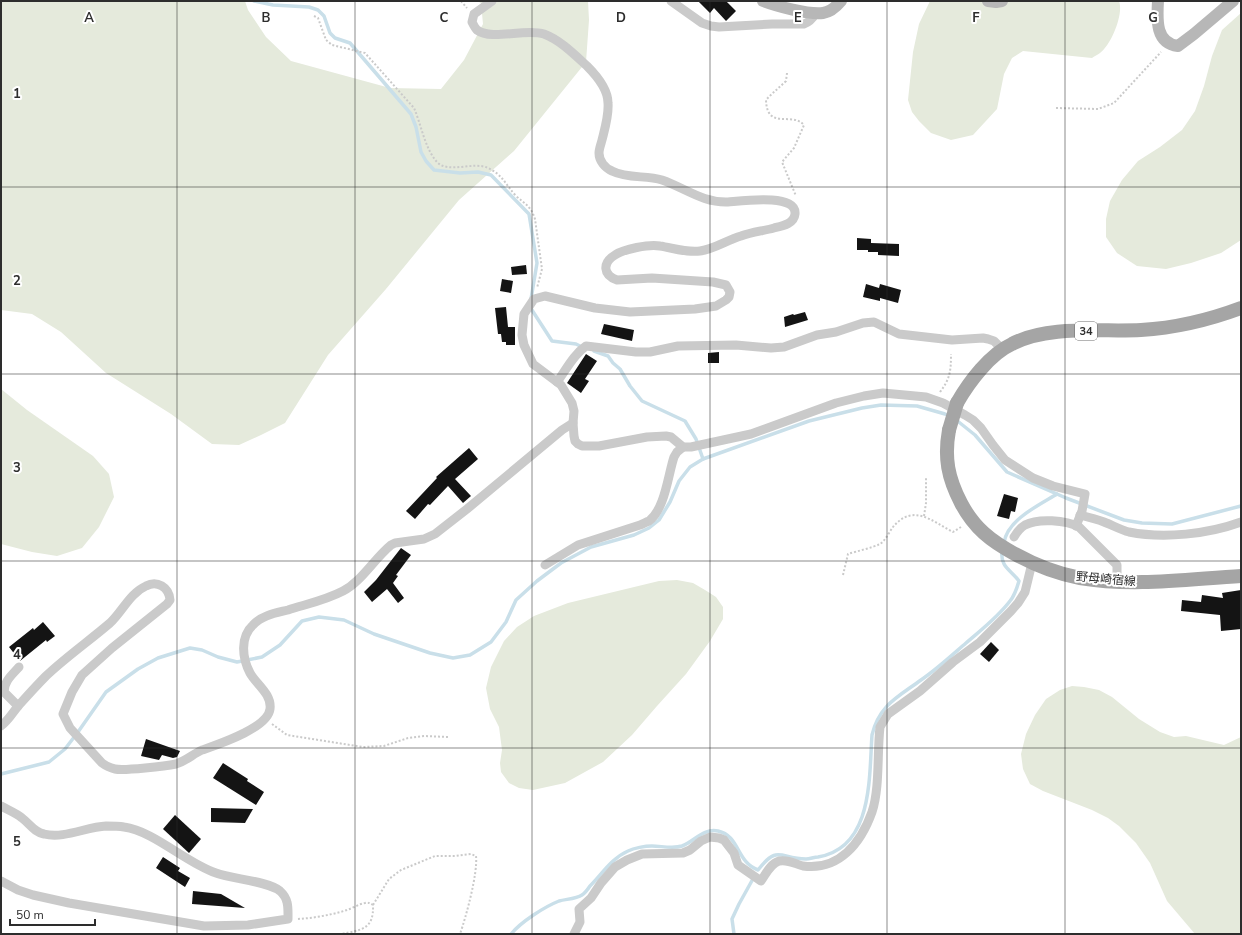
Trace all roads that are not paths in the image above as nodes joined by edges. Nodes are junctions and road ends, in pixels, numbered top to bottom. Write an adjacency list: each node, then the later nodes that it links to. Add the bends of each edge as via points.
1 (492, 1): 12 (street, via 474,14 472,22 476,29 484,33 543,34 572,52 600,82 607,94 608,103 599,152 601,161 611,171 628,176 660,179 710,200 773,200 790,204 795,211 794,217 784,225 740,236 712,249 694,252 649,246 626,250 614,256 607,264 606,273 617,280 652,278 726,285 730,292 729,297 716,306 630,312 595,308 545,296 533,301 524,314 524,345 533,364)
2 (671, 1): 9 (street, via 702,24 719,27 804,24)
3 (763, 1): 9 (street)
4 (841, 1): 9 (street, via 834,9)
5 (988, 1): 6 (street)
6 (1002, 1)
7 (1158, 1): 8 (street, via 1159,30 1163,39 1178,46)
8 (1233, 1)
9 (816, 13)
10 (1241, 308): 11 (main road, 野母崎宿線 / 34, via 1216,318 1180,325 1142,330 1038,335 1012,343)
11 (1003, 350): 12 (street, via 988,339 952,340 899,334 874,322 817,335 784,347 678,346 650,352 582,348); 19 (main road, 野母崎宿線 / 34, bridge, via 978,372 957,403 946,450 950,479 972,521 1003,548)
12 (557, 382): 13 (street, via 572,403)
13 (573, 423): 14 (street, via 575,441 582,446 599,446 666,436); 24 (street, via 435,534 424,539 391,545 345,590 256,621 243,642 250,673 266,692 270,705 270,711 257,726 202,750 184,761 117,770 102,763 72,731 63,714 79,678 167,604 170,600 169,595 164,587 157,584 140,589 110,622 48,674)
14 (687, 447): 15 (street, via 751,434 836,403 864,396 883,393 926,397 973,420 1005,460 1033,478 1086,494); 20 (street, via 677,452 674,457 659,507 649,521 578,545)
15 (1081, 513): 16 (street, via 1128,532 1154,536 1180,535 1228,527); 17 (street)
16 (1241, 522)
17 (1076, 526): 18 (street, via 1072,523 1053,521 1032,522); 22 (street, via 1117,565)
18 (1014, 536)
19 (1032, 562): 22 (main road, 野母崎宿線 / 34, via 1080,578); 28 (street, via 1025,592 1011,611 980,642 883,720 880,727 876,796 872,812 850,850 841,857 817,866 803,866 785,860 779,862 774,864 761,881 738,865 734,854 724,840 719,838 710,837 683,853 642,854 615,868 601,883 591,898 579,909 580,922)
20 (545, 565)
21 (1241, 576): 22 (main road, 野母崎宿線 / 34)
22 (1117, 582)
23 (19, 667): 24 (street, via 4,686 4,692)
24 (18, 706): 25 (street)
25 (1, 726)
26 (1, 806): 27 (street, via 22,818 41,834 52,836 105,826 136,830 204,868 275,888 288,903 288,919 248,925 204,926 69,903 33,895)
27 (1, 881)
28 (574, 934)

